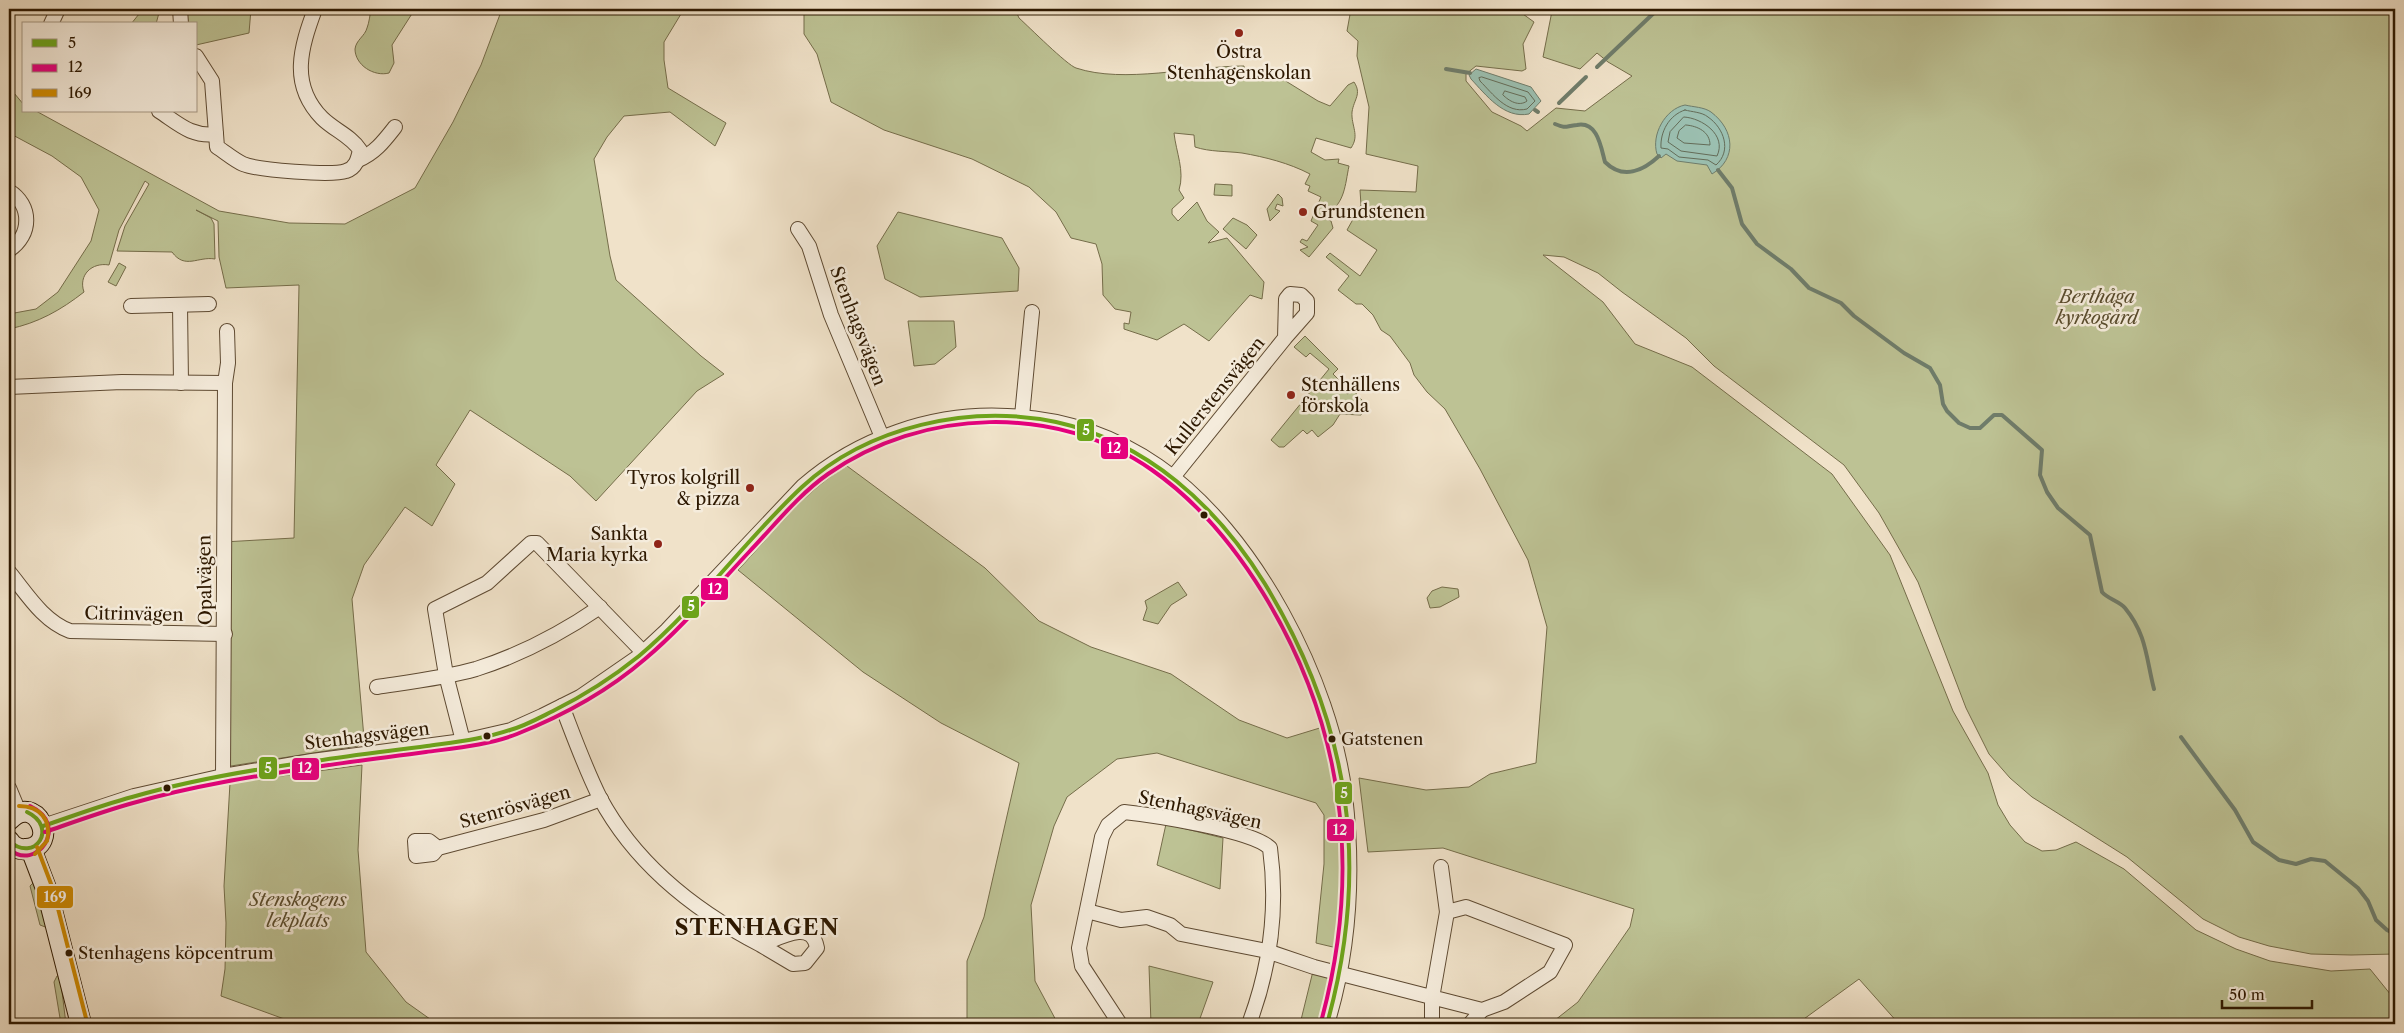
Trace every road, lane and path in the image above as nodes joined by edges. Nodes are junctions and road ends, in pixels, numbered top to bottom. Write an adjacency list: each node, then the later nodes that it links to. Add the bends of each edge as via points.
1 (58, 9): 4 (street)
2 (180, 9): 5 (street)
3 (315, 9): 10 (street, via 302,45 300,60 304,88 321,118 356,143 360,150)
4 (52, 22)
5 (181, 22)
6 (198, 59): 9 (street, via 212,81)
7 (161, 112): 9 (street, via 201,136)
8 (395, 127): 10 (street, via 369,156)
9 (216, 134): 10 (street, via 217,147 254,168 346,171)
10 (358, 160)
11 (9, 191): 13 (street, via 22,201 26,212 22,236)
12 (798, 229): 24 (street, Stenhagsvägen, via 809,246 831,315)
13 (9, 250)
14 (180, 304): 15 (street); 16 (street); 20 (street)
15 (209, 304)
16 (131, 306)
17 (1032, 312): 23 (street)
18 (227, 331): 21 (street, Opalvägen, via 228,364)
19 (1285, 338): 25 (street, Kullerstensvägen)
20 (181, 383): 21 (street); 22 (street)
21 (224, 383): 28 (street, Opalvägen)
22 (9, 387)
23 (1022, 416): 24 (street, Stenhagsvägen, via 984,414 948,418); 25 (street, Stenhagsvägen, via 1053,420 1098,434 1156,464)
24 (882, 437): 29 (street, Stenhagsvägen, via 823,469 803,486)
25 (1173, 477): 47 (street, Stenhagsvägen, via 1212,515 1260,576 1311,672 1338,756 1345,795 1349,864)
26 (9, 572): 28 (street, Citrinvägen, via 40,611 56,625 70,631)
27 (600, 607): 29 (street); 30 (street, via 526,649); 30 (street, via 537,543 530,543 487,583 435,609)
28 (225, 634): 34 (street, Opalvägen)
29 (643, 652): 32 (street, Stenhagsvägen, via 623,669)
30 (446, 676): 31 (street); 33 (street)
31 (377, 687)
32 (562, 706): 33 (street, Stenhagsvägen, via 511,730); 36 (street, Stenrösvägen, via 584,765)
33 (463, 742): 34 (street, Stenhagsvägen)
34 (223, 776): 38 (street, Stenhagsvägen, via 134,796)
35 (9, 788): 37 (street)
36 (601, 799): 40 (street, Stenrösvägen, via 544,820); 45 (street, Stenrösvägen, via 638,853 670,885 712,918)
37 (14, 816): 38 (street, via 31,813)
38 (43, 826): 41 (street, via 40,842)
39 (9, 841): 41 (street, via 16,848)
40 (438, 848)
41 (31, 849): 50 (street, via 47,891)
42 (1441, 867): 44 (street)
43 (1087, 911): 46 (street, via 1121,920 1147,917 1170,925 1182,934); 46 (street, Stenhagsvägen, via 1102,837 1108,825 1124,812 1224,830 1259,840 1270,848 1275,880 1274,914); 51 (street, Stenhagsvägen, via 1079,948 1082,966)
44 (1447, 912): 48 (street); 49 (street, via 1466,907 1565,945 1550,972 1504,1002)
45 (761, 945)
46 (1267, 952): 47 (street); 52 (street, Stenhagsvägen, via 1260,996)
47 (1342, 974): 48 (street); 53 (street, Stenhagsvägen)
48 (1432, 998): 49 (street); 54 (street)
49 (1482, 1010): 55 (street)
50 (79, 1022)
51 (1120, 1024)
52 (1249, 1024)
53 (1327, 1024)
54 (1432, 1024)
55 (1470, 1024)

